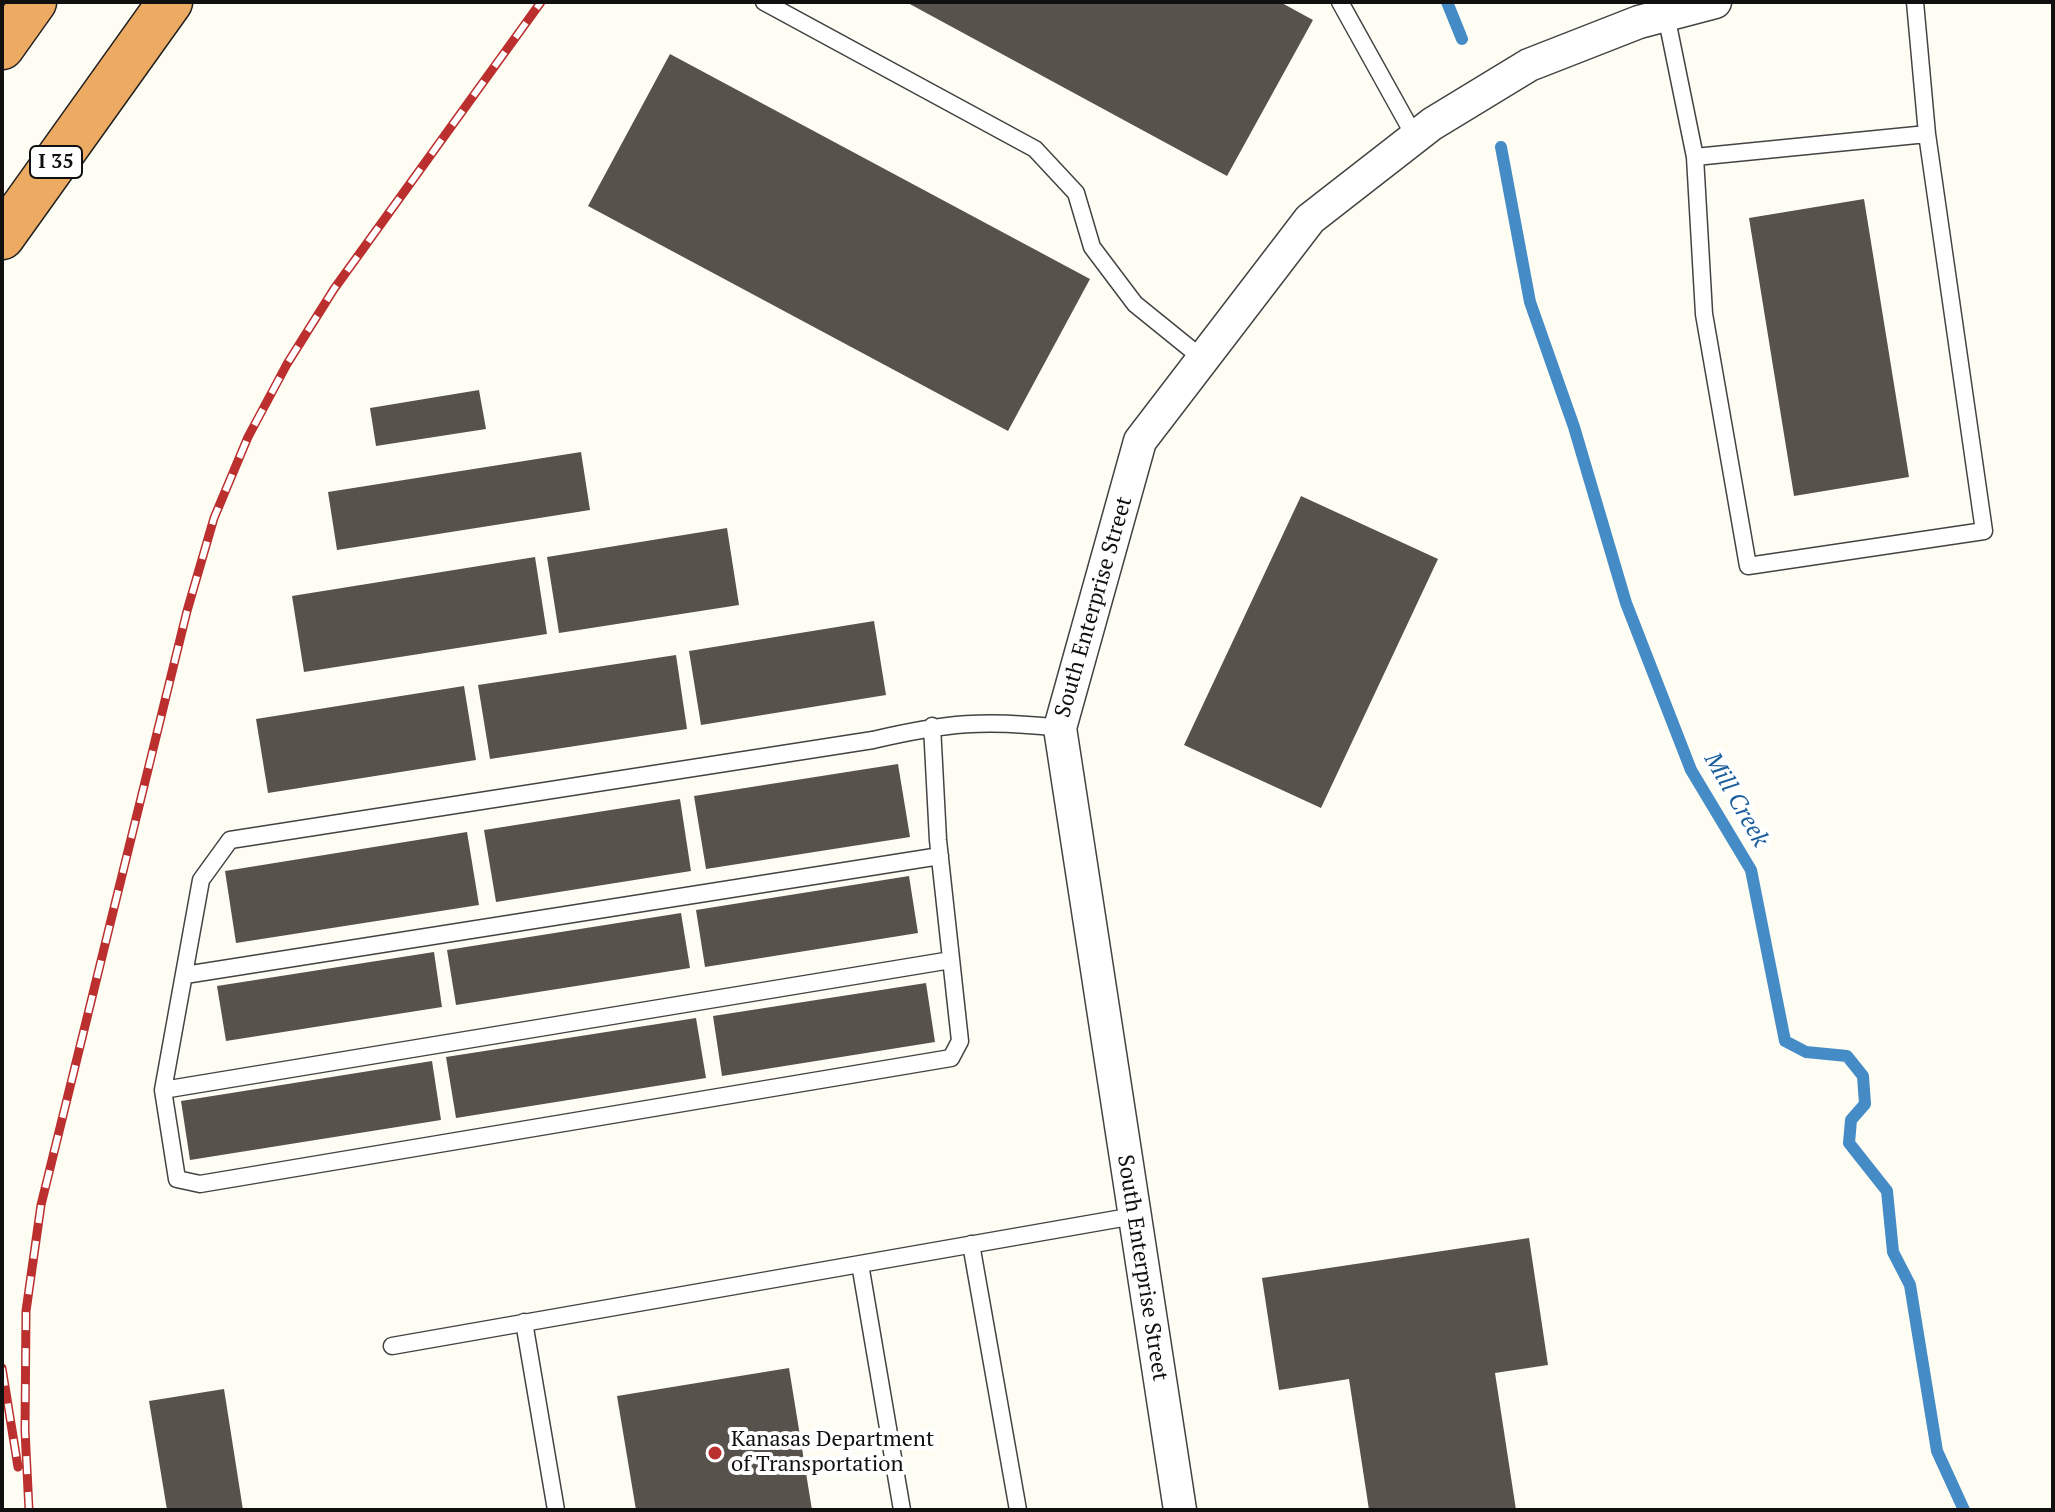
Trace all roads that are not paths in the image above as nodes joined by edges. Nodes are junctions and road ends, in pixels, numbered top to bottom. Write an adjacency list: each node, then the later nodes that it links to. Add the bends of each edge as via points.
1 (34, 2): 8 (highway)
2 (170, 2): 12 (highway, I 35)
3 (764, 2): 13 (lane, via 1035,149 1076,193 1092,247 1135,304)
4 (1340, 2): 10 (lane)
5 (1715, 2): 7 (street, South Enterprise Street)
6 (1915, 2): 9 (lane)
7 (1666, 15): 10 (street, South Enterprise Street, via 1529,65); 11 (lane)
8 (2, 47)
9 (1927, 134): 11 (lane); 11 (lane, via 1984,531 1748,566 1704,314)
10 (1415, 137): 13 (street, South Enterprise Street, via 1310,219)
11 (1695, 157)
12 (2, 237)
13 (1203, 359): 15 (street, South Enterprise Street, via 1140,441)
14 (932, 726): 15 (lane, via 1000,720); 16 (lane); 18 (lane, via 873,740 230,840 201,880)
15 (1060, 728): 20 (street, South Enterprise Street)
16 (940, 856): 17 (lane); 18 (lane)
17 (951, 960): 19 (lane); 19 (lane, via 960,1041 951,1058 200,1184 177,1179)
18 (185, 975): 19 (lane)
19 (163, 1090)
20 (1134, 1216): 21 (lane); 28 (street, South Enterprise Street)
21 (971, 1244): 22 (lane); 27 (lane)
22 (860, 1264): 23 (lane); 26 (lane)
23 (524, 1322): 24 (lane); 25 (lane)
24 (392, 1346)
25 (556, 1510)
26 (902, 1510)
27 (1018, 1510)
28 (1180, 1510)

